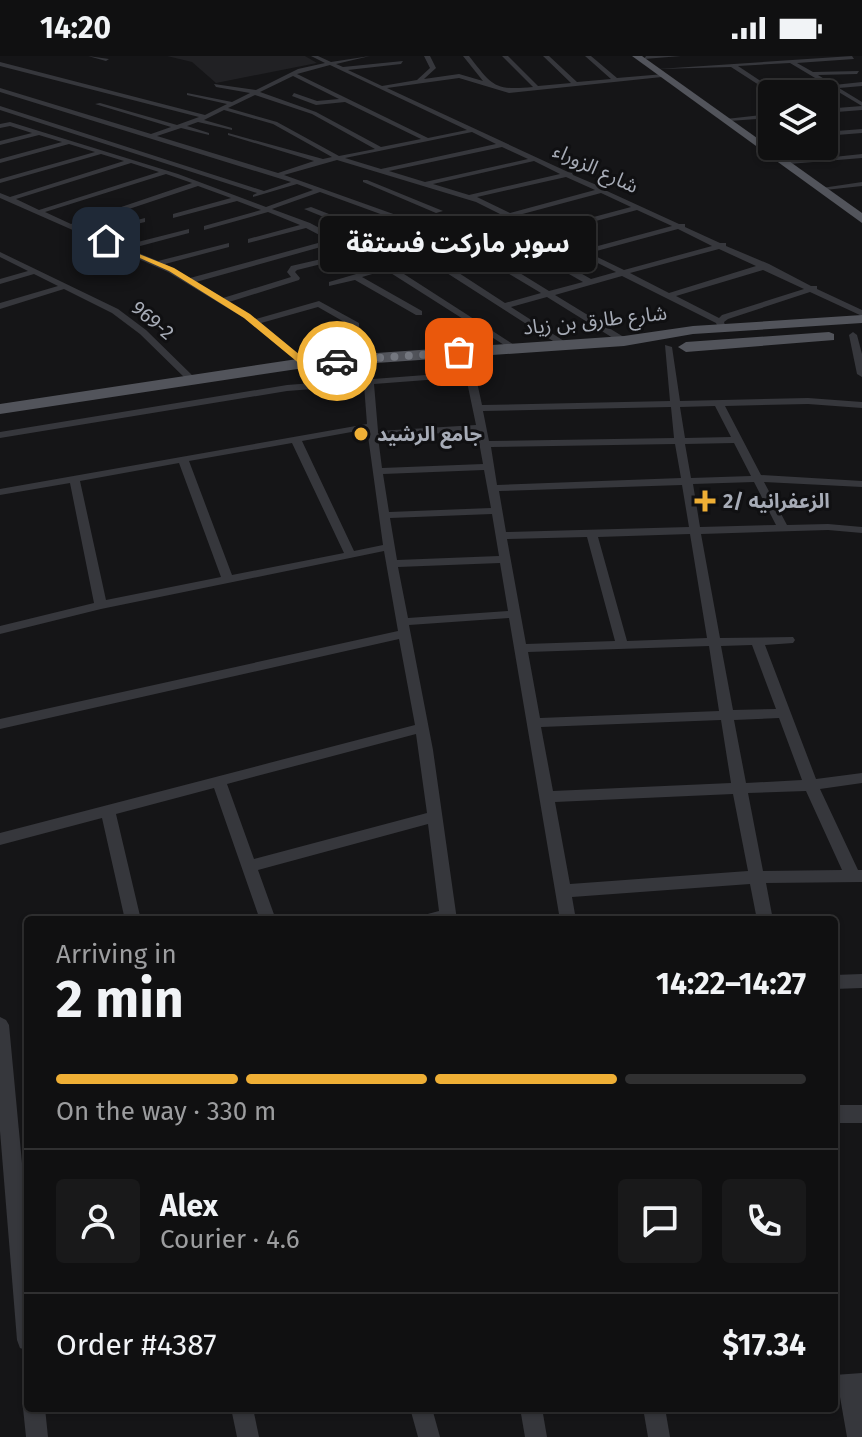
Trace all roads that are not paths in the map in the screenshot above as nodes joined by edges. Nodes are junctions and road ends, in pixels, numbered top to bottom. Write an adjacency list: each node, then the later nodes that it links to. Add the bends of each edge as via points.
1 (91, 56): 14 (street)
2 (314, 56): 16 (street, شارع الزوراء)
3 (367, 56): 16 (street)
4 (408, 56): 20 (street, via 400,64)
5 (427, 56): 19 (street)
6 (466, 56): 21 (street)
7 (505, 56): 37 (street)
8 (546, 56): 31 (street)
9 (588, 56): 27 (street)
10 (678, 56): 12 (street)
11 (781, 56): 15 (street)
12 (642, 57): 22 (main road)
13 (852, 58): 15 (street)
14 (106, 59)
15 (790, 62): 18 (street); 25 (street)
16 (329, 63): 20 (street, شارع الزوراء); 24 (street)
17 (0, 64): 43 (street)
18 (732, 65): 22 (street); 30 (street)
19 (433, 68): 26 (street); 29 (street)
20 (343, 69): 35 (street, شارع الزوراء)
21 (479, 72): 26 (street); 36 (street)
22 (661, 72): 27 (street); 55 (main road); 107 (main road)
23 (857, 72): 25 (street)
24 (293, 74): 40 (street); 44 (street)
25 (812, 74): 28 (street)
26 (450, 77): 29 (street); 36 (street, via 468,77)
27 (616, 80): 31 (street)
28 (821, 80)
29 (417, 82): 35 (street)
30 (758, 82)
31 (576, 84): 37 (street)
32 (862, 84): 34 (street)
33 (216, 85): 40 (street)
34 (838, 86)
35 (382, 87): 60 (street, شارع الزوراء)
36 (492, 88): 37 (street)
37 (537, 88)
38 (0, 90): 52 (street)
39 (838, 91): 47 (street)
40 (257, 93): 46 (street); 72 (street, via 314,113)
41 (189, 94): 46 (street)
42 (294, 95): 44 (street, via 316,103)
43 (125, 96): 45 (street); 53 (street)
44 (346, 100): 66 (street)
45 (98, 104): 52 (street); 59 (street)
46 (235, 104): 49 (street)
47 (862, 106): 50 (street)
48 (0, 108): 71 (street)
49 (225, 109): 53 (street); 75 (street, via 265,119)
50 (846, 109): 51 (street); 57 (street)
51 (838, 110)
52 (70, 112): 65 (street)
53 (206, 117): 56 (street)
54 (758, 117): 55 (street)
55 (729, 119): 67 (main road)
56 (198, 120): 59 (street); 79 (street)
57 (862, 120)
58 (0, 124): 62 (street)
59 (180, 126): 64 (street); 65 (street)
60 (475, 130): 66 (street); 70 (street, شارع الزوراء)
61 (862, 131): 63 (street)
62 (40, 133): 68 (street); 69 (street)
63 (838, 133)
64 (207, 134)
65 (152, 135): 71 (street); 84 (street)
66 (428, 140): 72 (street)
67 (757, 140): 80 (main road)
68 (71, 142): 73 (street); 77 (street)
69 (0, 143)
70 (506, 144): 76 (street, شارع الزوراء); 81 (street)
71 (121, 146): 94 (street)
72 (382, 150): 75 (street)
73 (102, 152): 78 (street); 85 (street)
74 (862, 156): 80 (street)
75 (340, 159): 79 (street); 81 (street)
76 (537, 159): 83 (street, شارع الزوراء); 89 (street)
77 (0, 161)
78 (133, 161): 82 (street); 98 (street)
79 (323, 161): 84 (street)
80 (789, 162): 91 (main road)
81 (380, 171): 89 (street)
82 (166, 172): 88 (street); 104 (street)
83 (570, 174): 93 (street, شارع الزوراء); 97 (street)
84 (278, 175): 87 (street)
85 (0, 181)
86 (365, 181): 95 (street)
87 (297, 182): 92 (street); 94 (street)
88 (197, 184): 99 (street); 110 (street)
89 (421, 184): 95 (street); 97 (street)
90 (862, 184): 91 (street)
91 (825, 188): 107 (main road)
92 (320, 190): 102 (street); 115 (street)
93 (604, 190): 100 (street, شارع الزوراء); 105 (street)
94 (264, 193): 99 (street)
95 (393, 193): 103 (street)
96 (0, 195): 98 (street)
97 (469, 197): 105 (street)
98 (9, 199): 104 (street)
99 (239, 199): 102 (street); 106 (street)
100 (640, 207): 112 (street, شارع الزوراء); 116 (street)
101 (308, 209): 142 (street, via 403,246)
102 (267, 210): 109 (street); 113 (street)
103 (439, 211)
104 (39, 212): 110 (street)
105 (507, 214): 111 (street); 115 (street)
106 (176, 216)
107 (862, 217)
108 (142, 220): 117 (street)
109 (307, 225): 118 (street); 119 (street)
110 (71, 226): 117 (street)
111 (531, 226): 116 (street); 134 (street, via 509,236)
112 (682, 226): 121 (street, شارع الزوراء); 124 (street)
113 (207, 228)
114 (186, 231): 122 (street)
115 (441, 233): 138 (street)
116 (544, 233): 124 (street)
117 (89, 234): 122 (street)
118 (338, 240): 123 (street); 133 (street)
119 (251, 241)
120 (226, 245): 126 (street)
121 (723, 245): 127 (street, شارع الزوراء); 130 (street)
122 (123, 248): 126 (street)
123 (360, 252): 128 (street); 140 (street, via 294,268 296,278)
124 (583, 252): 130 (street)
125 (0, 254): 129 (street, 969-2)
126 (158, 264): 133 (street)
127 (766, 266): 137 (street, شارع الزوراء); 139 (street)
128 (387, 267): 131 (street); 152 (street)
129 (35, 271): 132 (street); 136 (street, 969-2)
130 (625, 273): 134 (street); 139 (street)
131 (356, 277): 135 (street); 143 (street)
132 (1, 281)
133 (189, 281): 140 (street)
134 (590, 282): 138 (street)
135 (332, 284)
136 (65, 286): 141 (street); 158 (street, 969-2, via 115,311)
137 (814, 288): 144 (street, شارع الزوراء); 147 (street, via 725,317)
138 (548, 294): 142 (street); 149 (street)
139 (669, 296): 147 (street)
140 (222, 301): 145 (street)
141 (0, 306)
142 (505, 306): 150 (street)
143 (419, 313)
144 (862, 313)
145 (254, 322): 146 (street, via 319,304); 154 (street)
146 (356, 325)
147 (721, 325): 148 (main road, شارع طارق بن زياد); 149 (main road, شارع طارق بن زياد)
148 (860, 329): 149 (main road); 151 (main road, شارع طارق بن زياد); 153 (main road); 157 (street)
149 (624, 341): 150 (main road, شارع طارق بن زياد)
150 (564, 345): 152 (main road, شارع طارق بن زياد)
151 (668, 347): 153 (main road, شارع طارق بن زياد); 160 (street)
152 (515, 348): 154 (main road, شارع طارق بن زياد)
153 (604, 349): 155 (main road, شارع طارق بن زياد)
154 (304, 363): 158 (main road, شارع طارق بن زياد)
155 (468, 366): 156 (main road, شارع طارق بن زياد); 162 (street)
156 (369, 373): 164 (main road, شارع طارق بن زياد, via 212,381); 166 (street); 167 (street)
157 (862, 374)
158 (190, 378): 163 (main road, شارع طارق بن زياد)
159 (718, 402): 160 (street); 161 (street); 169 (street)
160 (676, 403): 162 (street); 170 (street)
161 (862, 405)
162 (477, 408): 165 (street)
163 (0, 409)
164 (0, 416)
165 (481, 428): 166 (street); 171 (street)
166 (371, 430): 168 (street); 174 (street)
167 (0, 435)
168 (296, 440): 172 (street); 189 (street)
169 (735, 440): 170 (street); 175 (street)
170 (680, 442): 171 (street); 177 (street)
171 (485, 444): 173 (street)
172 (183, 460): 176 (street); 192 (street)
173 (489, 467): 174 (street); 179 (street)
174 (377, 471): 182 (street)
175 (756, 479): 177 (street); 178 (street); 183 (street)
176 (75, 480): 180 (street); 193 (street)
177 (688, 482): 179 (street); 184 (street)
178 (862, 484)
179 (493, 488): 181 (street)
180 (0, 492)
181 (496, 511): 182 (street); 187 (street)
182 (384, 515): 188 (street)
183 (783, 528): 184 (street); 185 (street)
184 (696, 530): 186 (street); 198 (street)
185 (862, 530)
186 (592, 534): 187 (street); 200 (street)
187 (501, 536): 190 (street)
188 (389, 547): 189 (street); 191 (street)
189 (350, 554): 192 (street)
190 (505, 559): 191 (street); 194 (street)
191 (392, 564): 195 (street)
192 (228, 579): 193 (street)
193 (101, 605): 196 (street)
194 (514, 614): 195 (street); 201 (street)
195 (402, 628): 205 (street); 206 (street)
196 (0, 630)
197 (789, 640): 199 (street)
198 (714, 641): 199 (street); 200 (street); 203 (street)
199 (757, 641): 202 (street)
200 (622, 644): 201 (street)
201 (520, 648): 204 (street)
202 (784, 713): 203 (street); 209 (street)
203 (728, 716): 204 (street); 210 (street)
204 (533, 723): 211 (street)
205 (0, 724)
206 (422, 728): 208 (street); 213 (street)
207 (862, 778): 209 (street)
208 (219, 781): 212 (street); 215 (street)
209 (811, 785): 210 (street); 216 (street)
210 (739, 786): 211 (street); 217 (street)
211 (546, 797): 218 (street)
212 (108, 810): 214 (street); 219 (street)
213 (434, 817): 215 (street); 221 (street)
214 (0, 839)
215 (250, 866): 220 (street)
216 (857, 876): 217 (street)
217 (757, 877): 218 (street); 223 (street)
218 (563, 891): 222 (street)
219 (132, 916)
220 (267, 916)
221 (448, 916)
222 (567, 916)
223 (764, 916)
224 (862, 981): 225 (street)
225 (838, 982)
226 (0, 1025): 229 (street)
227 (838, 1114): 228 (street)
228 (862, 1114)
229 (24, 1295)
230 (848, 1385): 241 (street)
231 (34, 1412): 236 (street)
232 (243, 1412): 237 (street)
233 (422, 1412): 238 (street)
234 (532, 1412): 239 (street)
235 (655, 1412): 240 (street)
236 (37, 1437)
237 (248, 1437)
238 (429, 1437)
239 (536, 1437)
240 (659, 1437)
241 (858, 1437)

